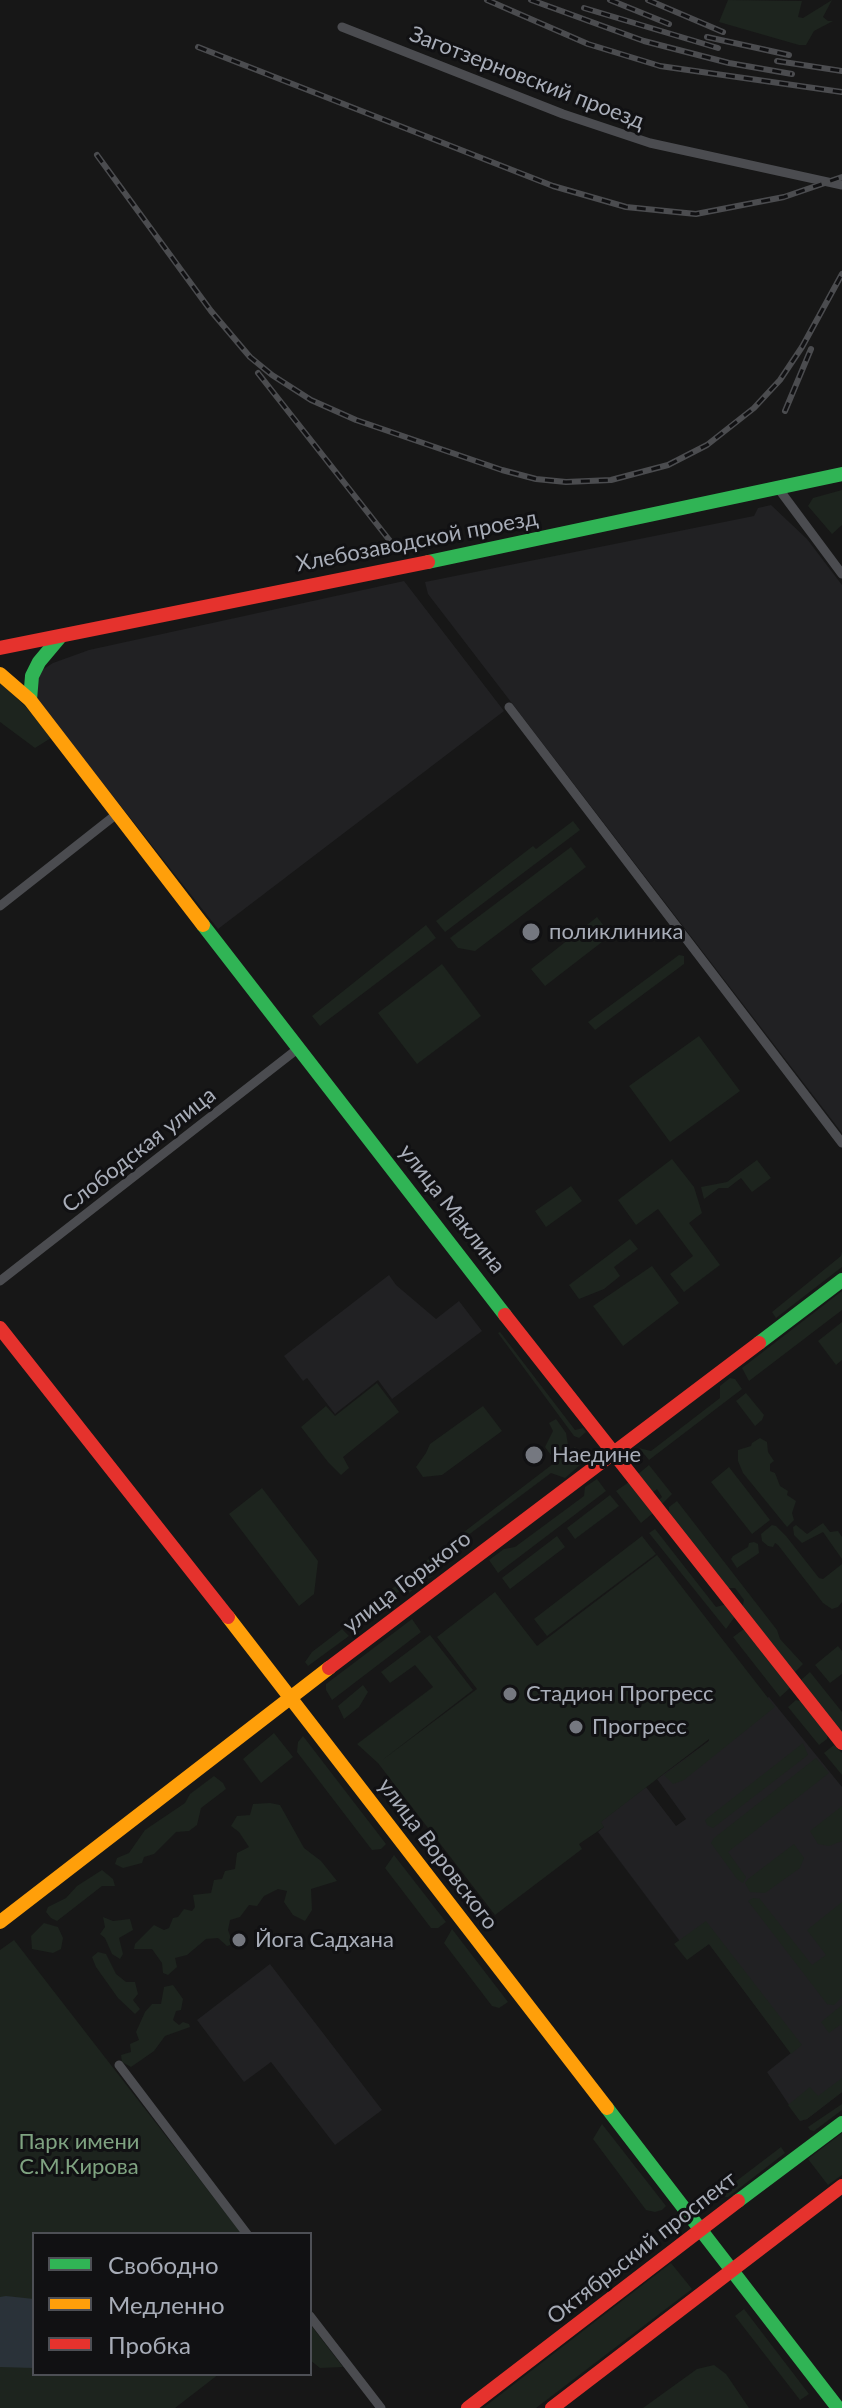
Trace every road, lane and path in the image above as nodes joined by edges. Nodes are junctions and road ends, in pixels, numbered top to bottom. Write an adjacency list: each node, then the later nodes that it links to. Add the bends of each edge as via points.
1 (342, 27): 2 (street, Заготзерновский проезд, via 650,143)
2 (842, 185)
3 (842, 474): 4 (street, Хлебозаводской проезд)
4 (778, 488): 5 (street); 6 (street, Хлебозаводской проезд)
5 (842, 574)
6 (60, 637): 7 (street, Хлебозаводской проезд); 9 (street, via 32,676)
7 (0, 648)
8 (0, 674): 9 (street, улица Маклина)
9 (30, 700): 11 (street, улица Маклина)
10 (509, 707): 14 (street)
11 (118, 813): 12 (street); 13 (street, улица Маклина)
12 (0, 906)
13 (300, 1047): 16 (street, Слободская улица); 18 (street, улица Маклина)
14 (842, 1143)
15 (842, 1280): 18 (street, улица Горького)
16 (0, 1281)
17 (0, 1328): 19 (street, улица Воровского)
18 (614, 1455): 19 (street, улица Горького); 20 (street, улица Маклина)
19 (291, 1697): 21 (street, улица Горького); 25 (street, улица Воровского)
20 (842, 1743)
21 (0, 1922)
22 (119, 2065): 26 (street)
23 (842, 2123): 25 (street, Октябрьский проспект)
24 (842, 2186): 27 (street)
25 (700, 2229): 27 (street, улица Воровского); 30 (street, Октябрьский проспект)
26 (245, 2232)
27 (731, 2270): 31 (street); 32 (street, улица Воровского)
28 (312, 2319): 29 (street)
29 (381, 2408)
30 (468, 2408)
31 (552, 2408)
32 (838, 2408)

